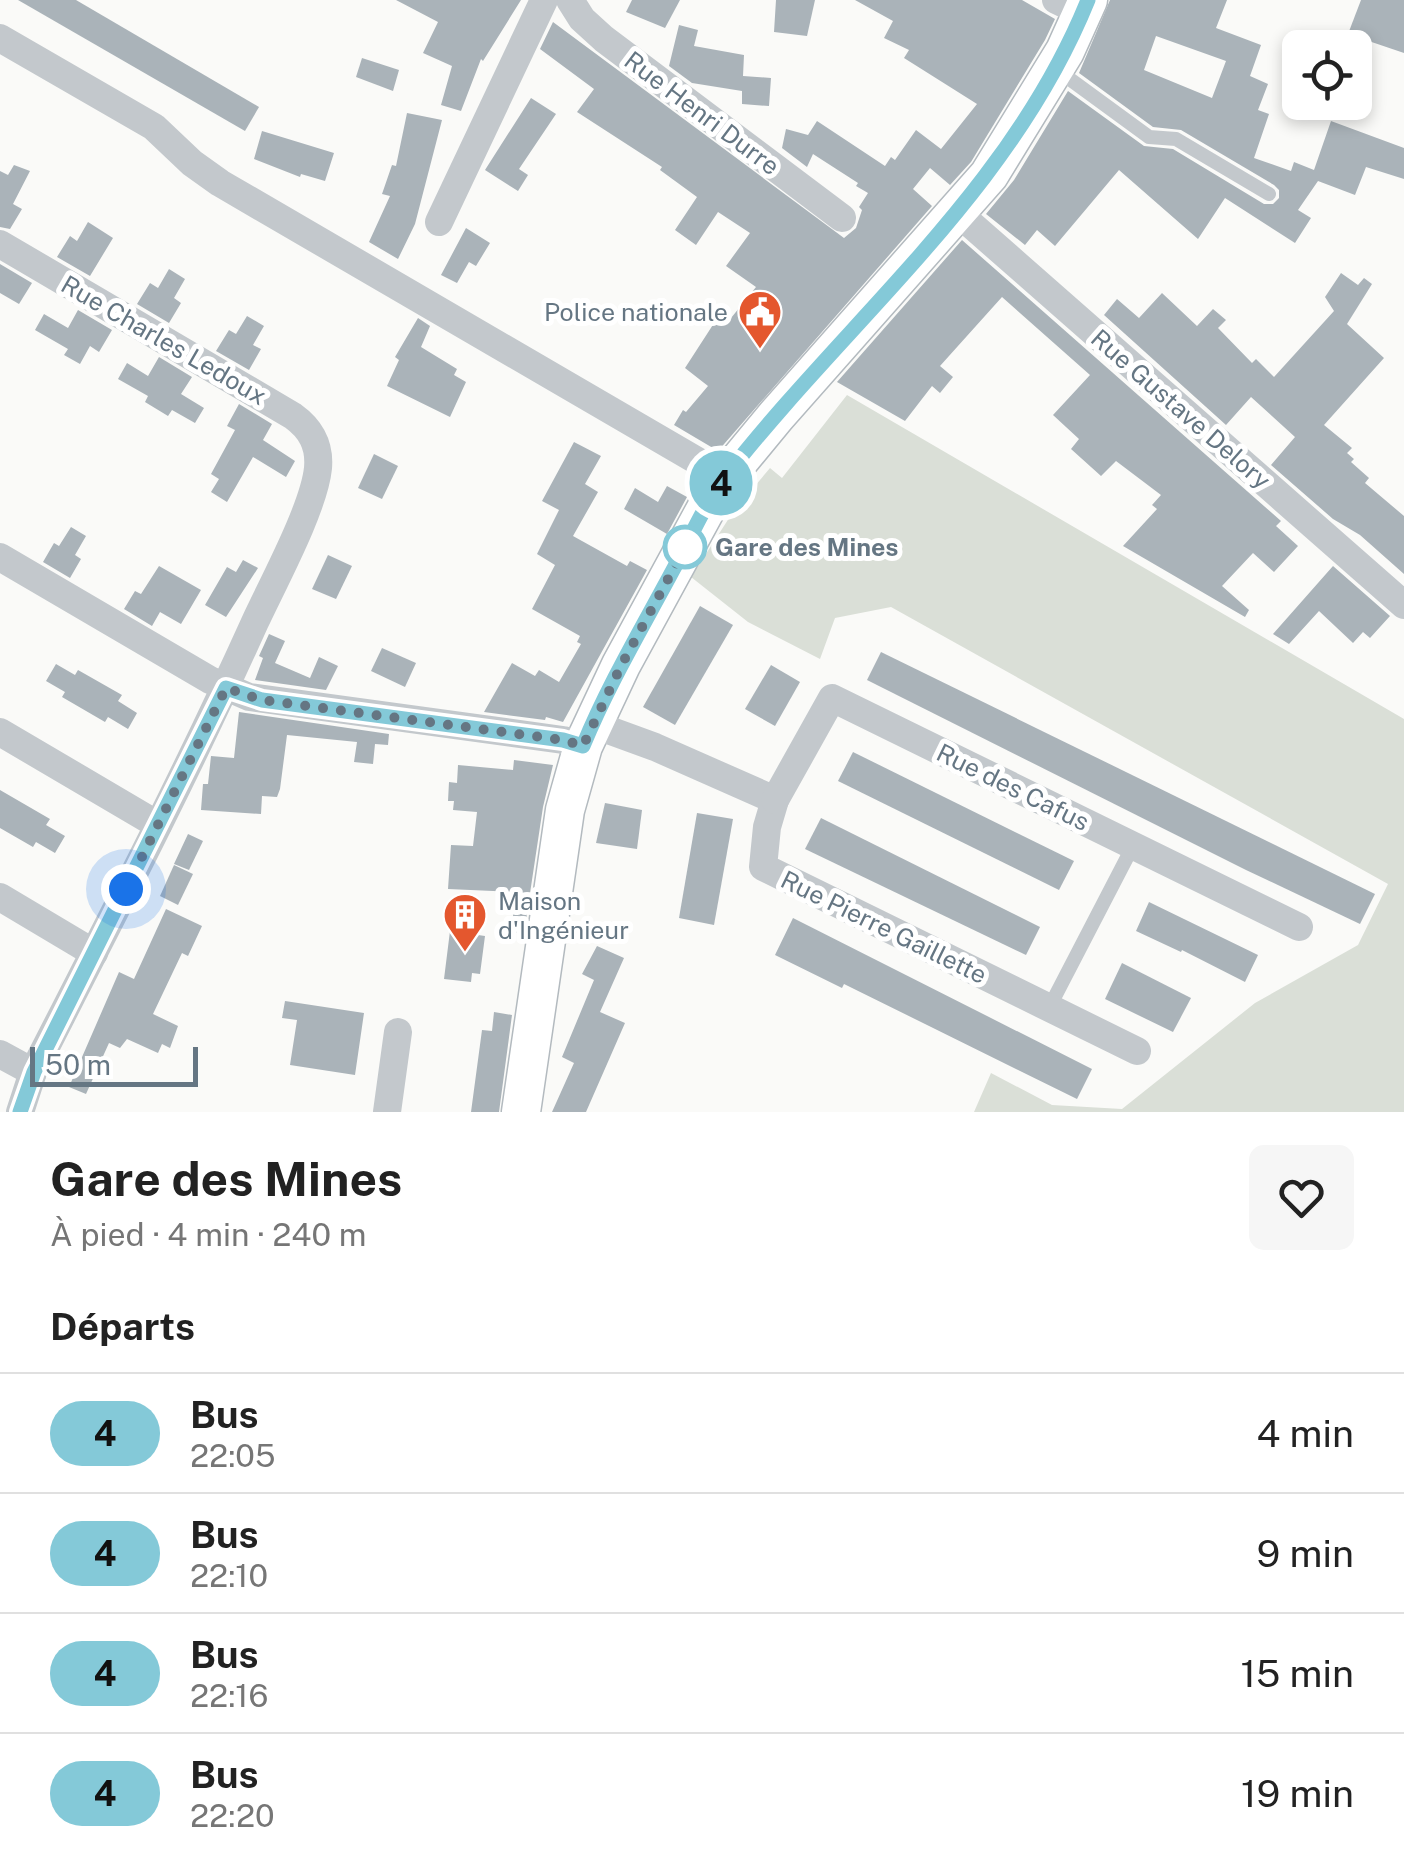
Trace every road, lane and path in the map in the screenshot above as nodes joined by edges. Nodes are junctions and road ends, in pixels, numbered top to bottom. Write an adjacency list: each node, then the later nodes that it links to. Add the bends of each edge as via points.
1 (544, 0): 9 (street)
2 (570, 0): 8 (street, Rue Henri Durre, via 604,39)
3 (1075, 4): 5 (street)
4 (0, 38): 11 (street, via 154,127 220,183)
5 (1055, 69): 6 (lane, via 1148,137 1176,139); 7 (street)
6 (1269, 194)
7 (958, 214): 11 (street); 13 (street, Rue Gustave Delory)
8 (842, 218)
9 (439, 222)
10 (0, 244): 14 (street, Rue Charles Ledoux, via 308,428 317,447 315,482)
11 (726, 477): 16 (street)
12 (0, 558): 14 (street)
13 (1404, 606)
14 (226, 688): 16 (street, via 262,700 563,740); 18 (street)
15 (0, 732): 18 (street)
16 (588, 735): 17 (street, via 654,747); 30 (street, via 555,865)
17 (775, 800): 19 (street, Rue des Cafus, via 832,698); 23 (street, Rue Pierre Gaillette, via 763,867)
18 (158, 825): 22 (street)
19 (1134, 846): 21 (street, Rue des Cafus); 23 (lane)
20 (0, 897): 22 (street)
21 (1299, 927)
22 (94, 953): 27 (street)
23 (1049, 1008): 25 (street, Rue Pierre Gaillette)
24 (398, 1032): 29 (street)
25 (1136, 1052)
26 (0, 1054): 27 (street)
27 (34, 1072): 28 (street)
28 (21, 1108)
29 (387, 1112)
30 (520, 1112)

